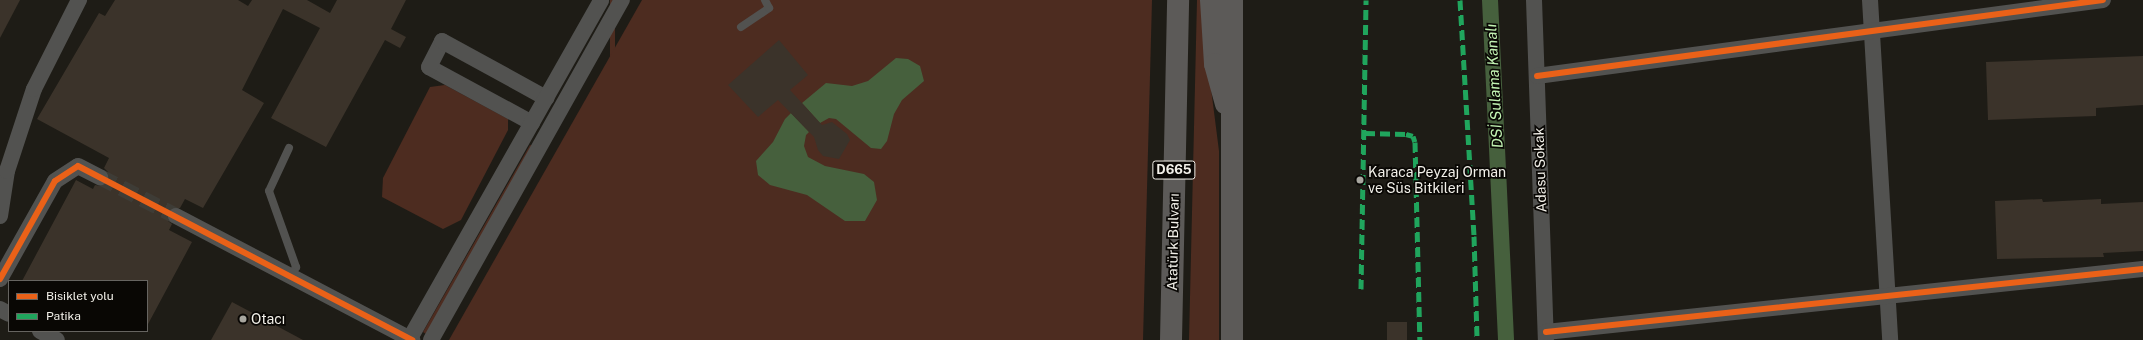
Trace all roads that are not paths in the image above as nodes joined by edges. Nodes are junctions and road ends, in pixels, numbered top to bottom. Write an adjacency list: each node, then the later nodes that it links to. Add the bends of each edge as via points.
1 (79, 0): 19 (street, via 34,89)
2 (601, 0): 14 (street)
3 (622, 0): 15 (street)
4 (766, 0): 11 (lane, via 769,8)
5 (1178, 0): 32 (highway, Atatürk Bulvarı / D665)
6 (1211, 0): 16 (highway, via 1215,64)
7 (1232, 0): 16 (highway)
8 (1534, 0): 13 (street, Adasu Sokak)
9 (1870, 0): 12 (street)
10 (2103, 0): 12 (street)
11 (741, 27)
12 (1871, 30): 13 (street); 26 (street)
13 (1537, 76): 28 (street, Adasu Sokak)
14 (539, 111): 14 (street, via 442,41 429,67); 15 (street); 30 (street)
15 (556, 118): 31 (street)
16 (1234, 134): 33 (highway)
17 (289, 148): 24 (lane, via 269,191 296,267)
18 (0, 154): 19 (street)
19 (7, 172): 21 (street)
20 (100, 177): 25 (street, via 78,166 55,181)
21 (0, 216)
22 (176, 216): 24 (street)
23 (2143, 269): 26 (street)
24 (291, 277): 30 (street)
25 (0, 279)
26 (1889, 296): 28 (street); 34 (street)
27 (42, 332): 29 (street)
28 (1546, 336)
29 (57, 340)
30 (410, 340)
31 (431, 340)
32 (1171, 340)
33 (1232, 340)
34 (1890, 340)

